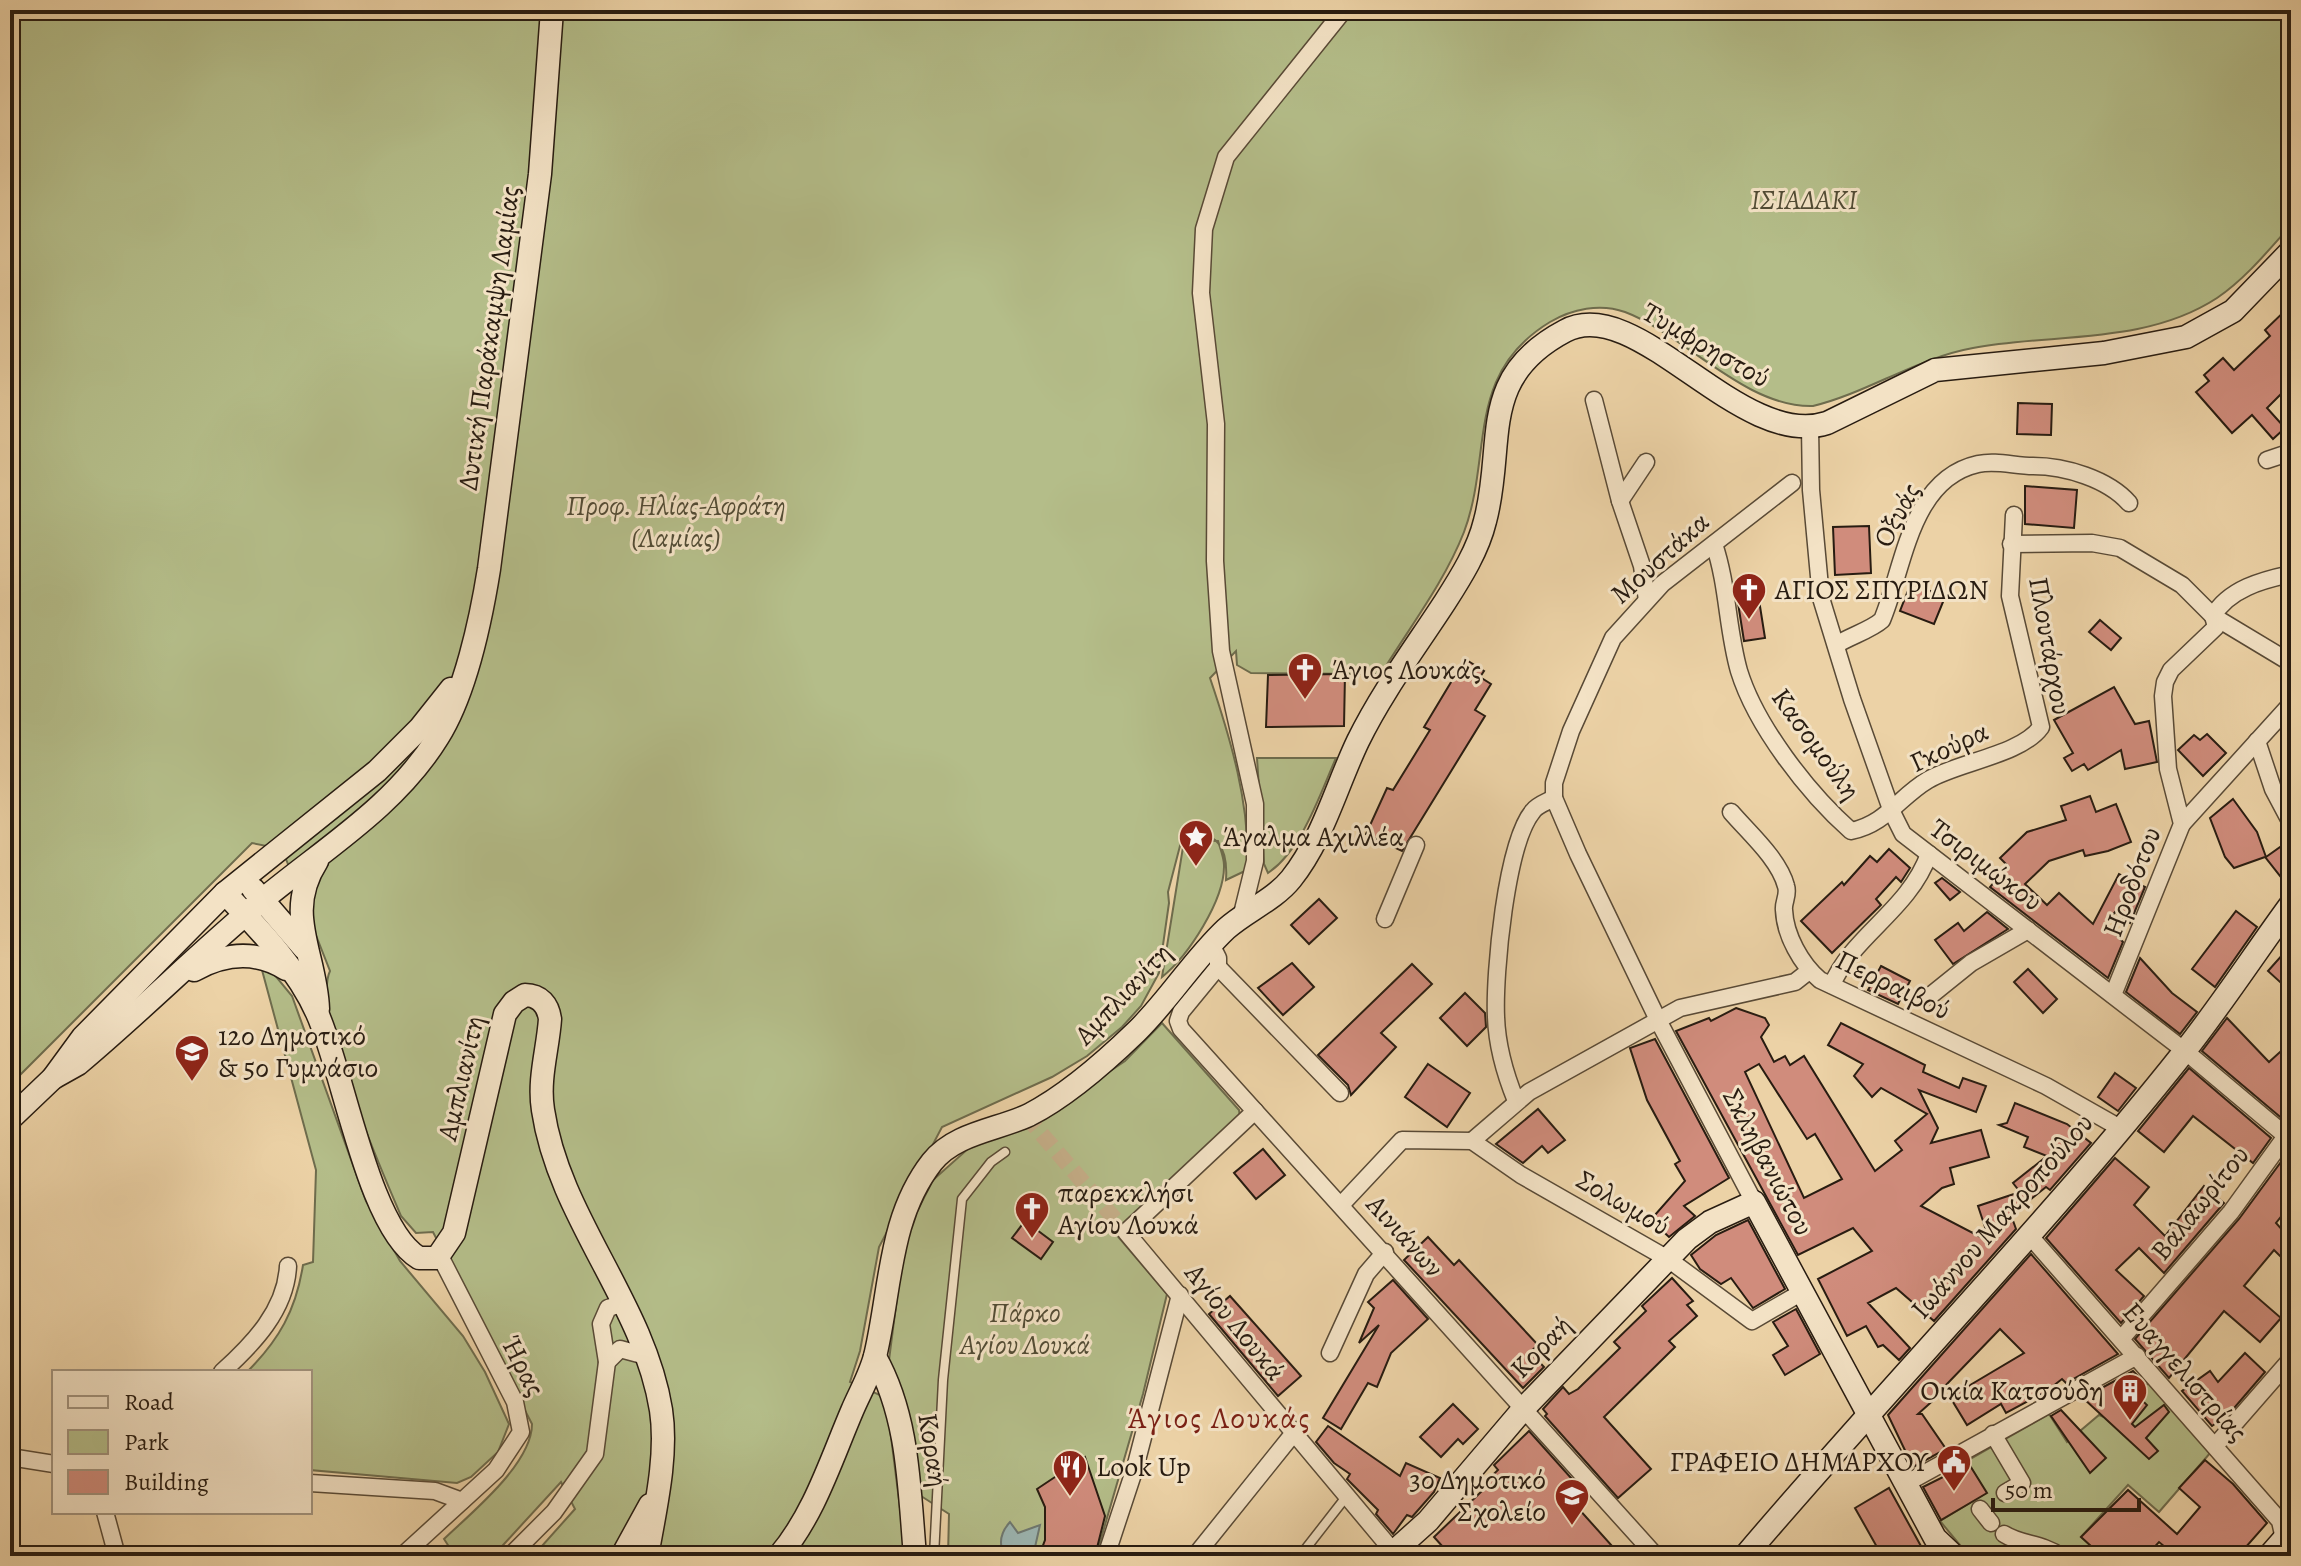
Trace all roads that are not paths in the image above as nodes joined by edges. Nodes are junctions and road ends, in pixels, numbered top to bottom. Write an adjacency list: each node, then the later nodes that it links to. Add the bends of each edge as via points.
1 (552, 10): 20 (street, Δυτική Παράκαμψη Λαμίας, via 539,189 489,569)
2 (1344, 10): 37 (street, via 1226,157 1204,229 1201,293 1216,424 1215,561 1221,651 1255,804 1255,861)
3 (2291, 251): 5 (street, via 2233,311 2186,337 2104,353 1935,370)
4 (1594, 400): 10 (street)
5 (1810, 427): 18 (street, Τσιριμώκου, via 1821,598); 37 (street, Τυμφρηστού, via 1768,416 1718,392 1612,326 1578,325 1543,345 1516,374 1501,401 1486,519 1469,560 1367,724 1311,848 1289,881)
6 (2291, 452): 7 (street)
7 (2267, 460)
8 (1646, 462): 10 (street)
9 (1792, 483): 13 (street, Μουστάκα)
10 (1620, 501): 16 (street, via 1637,548)
11 (2129, 503): 18 (street, Οξυάς, via 2119,491 2062,469 1989,462 1962,469 1937,490 1914,527 1882,620)
12 (2014, 515): 14 (street, Πλουτάρχου)
13 (1714, 544): 16 (street, Μουστάκα); 29 (street, Κασομούλη, via 1745,689 1813,792)
14 (2011, 544): 17 (street, via 2120,548 2182,585); 22 (street, Πλουτάρχου, via 2010,596 2041,720)
15 (2291, 574): 17 (street, via 2248,586 2219,605)
16 (1647, 600): 24 (street, Μουστάκα, via 1613,638 1571,731)
17 (2213, 616): 19 (street); 28 (street, Ηροδότου, via 2216,627 2171,670 2163,696 2172,794)
18 (1836, 645): 26 (street, Τσιριμώκου)
19 (2291, 663)
20 (463, 671): 31 (street, Δυτική Παράκαμψη Λαμίας, via 447,721 424,759 384,802); 33 (street, Δυτική Παράκαμψη Λαμίας, via 401,748 353,793)
21 (2291, 704): 23 (street)
22 (2033, 736): 26 (street, Γκούρα, via 1927,780)
23 (2257, 741): 27 (street); 28 (street)
24 (1554, 790): 51 (street, Σκληβανιώτου); 55 (street, Μουστάκα, via 1533,810 1518,845 1500,947 1496,1019)
25 (1731, 812): 44 (street, Περραιβού, via 1787,887 1786,922)
26 (1892, 812): 29 (street, Γκούρα, via 1870,827); 32 (street, Τσιριμώκου, via 1903,834)
27 (2291, 823)
28 (2182, 824): 48 (street, Ηροδότου)
29 (1851, 831)
30 (1416, 845): 39 (street)
31 (322, 852): 35 (street, Δυτική Παράκαμψη Λαμίας); 42 (street, via 300,900)
32 (1929, 854): 40 (street, Τσιριμώκου); 47 (street, via 1919,881)
33 (243, 878): 34 (street, Δυτική Παράκαμψη Λαμίας); 35 (street)
34 (225, 893): 38 (street); 53 (street, via 83,1037)
35 (263, 899): 38 (street, Δυτική Παράκαμψη Λαμίας); 42 (street)
36 (2291, 904): 52 (street, Ιωάννου Μακροπούλου)
37 (1242, 914): 41 (street, Τυμφρηστού)
38 (245, 915): 45 (street); 46 (street, Δυτική Παράκαμψη Λαμίας)
39 (1385, 919)
40 (2028, 930): 48 (street, Τσιριμώκου); 49 (street, via 1971,963)
41 (1217, 938): 43 (street); 76 (street, Αμπλιανίτη, via 1139,1029 1095,1069 1032,1113 966,1138 931,1164 902,1218)
42 (310, 955): 50 (street)
43 (1218, 967): 54 (street); 56 (street, Αινιάνων, via 1181,1012 1178,1025)
44 (1809, 971): 47 (street, Περραιβού); 51 (street, via 1795,982 1691,1004)
45 (295, 975): 46 (street, via 269,960 233,956 216,959); 50 (street)
46 (170, 985): 53 (street, via 78,1064)
47 (1832, 985): 58 (street, Περραιβού, via 2046,1086)
48 (2113, 995): 52 (street, Τσιριμώκου)
49 (1930, 996)
50 (318, 1014): 66 (street, via 393,1228 413,1254 429,1260)
51 (1659, 1022): 55 (street); 62 (street, Σκληβανιώτου)
52 (2185, 1051): 58 (street, Ιωάννου Μακροπούλου); 59 (street, Τσιριμώκου)
53 (53, 1078): 57 (street)
54 (1340, 1093)
55 (1516, 1101): 60 (street)
56 (1255, 1111): 63 (street, Αινιάνων); 70 (street, Αγίου Λουκά, via 1126,1232)
57 (10, 1119)
58 (2120, 1128): 64 (street, Ιωάννου Μακροπούλου)
59 (2289, 1138): 72 (street, Βαλαωρίτου)
60 (1472, 1141): 63 (street, via 1402,1140); 67 (street, Σολωμού)
61 (1005, 1152): 104 (lane, via 962,1199 943,1380)
62 (1754, 1202): 67 (street, Κοραή, via 1710,1222); 69 (street, Σκληβανιώτου)
63 (1341, 1205): 65 (street, Αινιάνων)
64 (2029, 1235): 72 (street, Ευαγγελιστρίας); 81 (street, Ιωάννου Μακροπούλου)
65 (1385, 1252): 73 (street, via 1366,1274); 80 (street, Αινιάνων)
66 (440, 1256): 71 (street, Αμπλιανίτη, via 454,1233 466,1194 503,1019 514,1002 531,995 544,1003 550,1017 542,1107 550,1144); 92 (street, Ήρας, via 515,1402 522,1426 505,1459)
67 (1668, 1259): 69 (street, Σολωμού, via 1752,1321); 80 (street, Κοραή)
68 (288, 1266): 79 (street, via 286,1286 272,1315)
69 (1804, 1291): 81 (street, Σκληβανιώτου)
70 (1180, 1295): 82 (street, Αγίου Λουκά); 105 (street)
71 (621, 1304): 74 (street, Αμπλιανίτη); 78 (street, via 608,1308 601,1321)
72 (2122, 1338): 75 (street, Ευαγγελιστρίας)
73 (1330, 1353)
74 (646, 1356): 78 (street, via 620,1349); 89 (street, Αμπλιανίτη, via 663,1427)
75 (2137, 1356): 83 (street); 84 (street, Ευαγγελιστρίας)
76 (875, 1357): 102 (street, Αμπλιανίτη, via 815,1498); 103 (street, Κοραή, via 891,1384 906,1451)
77 (2291, 1359): 84 (street)
78 (607, 1362): 99 (street, via 595,1454 554,1512)
79 (224, 1370)
80 (1525, 1407): 96 (street, Κοραή); 108 (street, Αινιάνων)
81 (1868, 1412): 88 (street, Σκληβανιώτου); 109 (street, Ιωάννου Μακροπούλου)
82 (1293, 1434): 91 (street, Αγίου Λουκά); 106 (street)
83 (1993, 1434): 88 (street); 90 (street, via 2022,1483)
84 (2215, 1446): 95 (street, Ευαγγελιστρίας, via 2280,1521)
85 (10, 1457): 86 (street)
86 (52, 1464)
87 (312, 1483): 92 (street, via 435,1491)
88 (1905, 1484): 110 (street, Σκληβανιώτου, via 1935,1538)
89 (656, 1493): 100 (street, Αμπλιανίτη); 101 (street)
90 (2005, 1493)
91 (1346, 1497): 96 (street, Αγίου Λουκά); 107 (lane)
92 (462, 1501): 98 (street, Ήρας)
93 (1980, 1509): 111 (street, via 2014,1540 2044,1546)
94 (106, 1514): 97 (street)
95 (2284, 1544)
96 (1393, 1555)
97 (117, 1556)
98 (402, 1556)
99 (510, 1556)
100 (622, 1556)
101 (647, 1556)
102 (779, 1556)
103 (915, 1556)
104 (934, 1556)
105 (1106, 1556)
106 (1195, 1556)
107 (1300, 1556)
108 (1656, 1556)
109 (1745, 1556)
110 (1954, 1556)
111 (2060, 1556)

